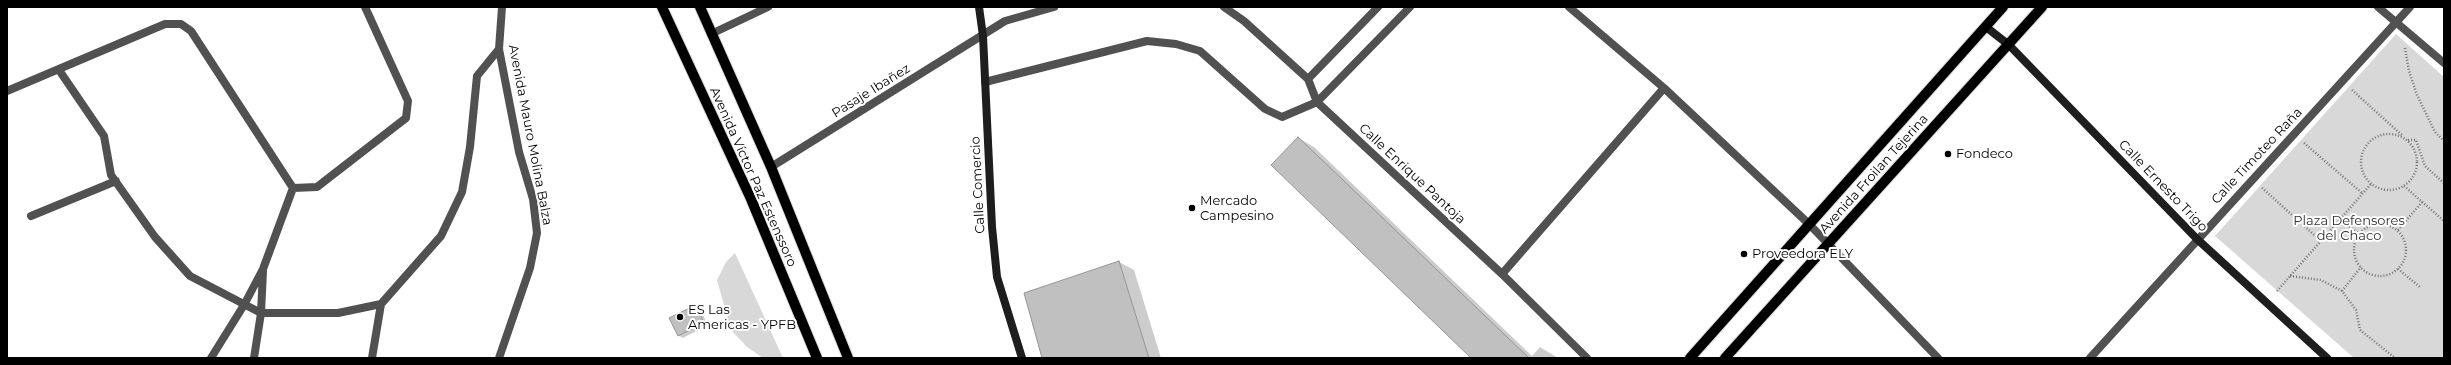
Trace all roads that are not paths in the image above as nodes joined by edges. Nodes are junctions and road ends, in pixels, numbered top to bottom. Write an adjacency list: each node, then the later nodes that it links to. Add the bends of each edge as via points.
1 (365, 7): 31 (street, via 408,101 406,118 317,187)
2 (502, 7): 21 (street, Avenida Mauro Molina Balza)
3 (662, 7): 45 (main road, Avenida Víctor Paz Estenssoro, via 751,199)
4 (700, 7): 18 (main road, Avenida Víctor Paz Estenssoro)
5 (768, 7): 18 (street)
6 (979, 7): 19 (street, Calle Comercio)
7 (1054, 7): 19 (street, via 1005,21)
8 (1224, 7): 24 (street, Calle Enrique Pantoja, via 1244,21)
9 (1378, 7): 24 (street)
10 (1410, 7): 28 (street)
11 (1569, 7): 26 (street)
12 (2003, 7): 17 (main road, Avenida Froilan Tejerina)
13 (2042, 7): 20 (main road, Avenida Froilan Tejerina)
14 (2378, 7): 16 (street)
15 (2410, 7): 16 (street, Calle Timoteo Raña)
16 (2397, 22): 22 (street); 34 (street, Calle Timoteo Raña)
17 (1986, 27): 20 (street, Calle Ernesto Trigo); 33 (main road, Avenida Froilan Tejerina)
18 (712, 34): 29 (main road, Avenida Víctor Paz Estenssoro)
19 (983, 36): 25 (street, Calle Comercio); 29 (street, Pasaje Ibañez)
20 (2009, 45): 34 (street, Calle Ernesto Trigo); 35 (main road, Avenida Froilan Tejerina)
21 (499, 49): 38 (street, via 477,76 470,147 462,192 441,236); 44 (street, Avenida Mauro Molina Balza, via 537,233 530,268)
22 (2444, 63)
23 (59, 70): 27 (street); 30 (street, via 104,136 111,175); 31 (street, via 165,24 181,24 191,31)
24 (1308, 79): 28 (street, Calle Enrique Pantoja)
25 (985, 82): 28 (street, via 1147,41 1176,44 1200,51 1265,110 1282,117); 47 (street, Calle Comercio, via 997,277)
26 (1664, 88): 33 (street); 37 (street)
27 (7, 91)
28 (1317, 102): 37 (street, Calle Enrique Pantoja)
29 (771, 167): 46 (main road, Avenida Víctor Paz Estenssoro)
30 (116, 181): 32 (street); 39 (street, via 155,237 190,276)
31 (293, 188): 36 (street)
32 (31, 216)
33 (1809, 224): 35 (street); 49 (main road, Avenida Froilan Tejerina)
34 (2197, 240): 52 (street, Calle Timoteo Raña); 53 (street, Calle Ernesto Trigo)
35 (1829, 244): 50 (main road, Avenida Froilan Tejerina); 51 (street)
36 (263, 269): 39 (street); 40 (street)
37 (1502, 274): 48 (street, Calle Enrique Pantoja)
38 (381, 304): 40 (street, via 338,313); 43 (street)
39 (244, 305): 40 (street); 41 (street)
40 (261, 314): 42 (street)
41 (211, 358)
42 (254, 358)
43 (372, 358)
44 (499, 358)
45 (817, 358)
46 (848, 358)
47 (1022, 358)
48 (1586, 358)
49 (1690, 358)
50 (1725, 358)
51 (1938, 358)
52 (2090, 358)
53 (2327, 358)

